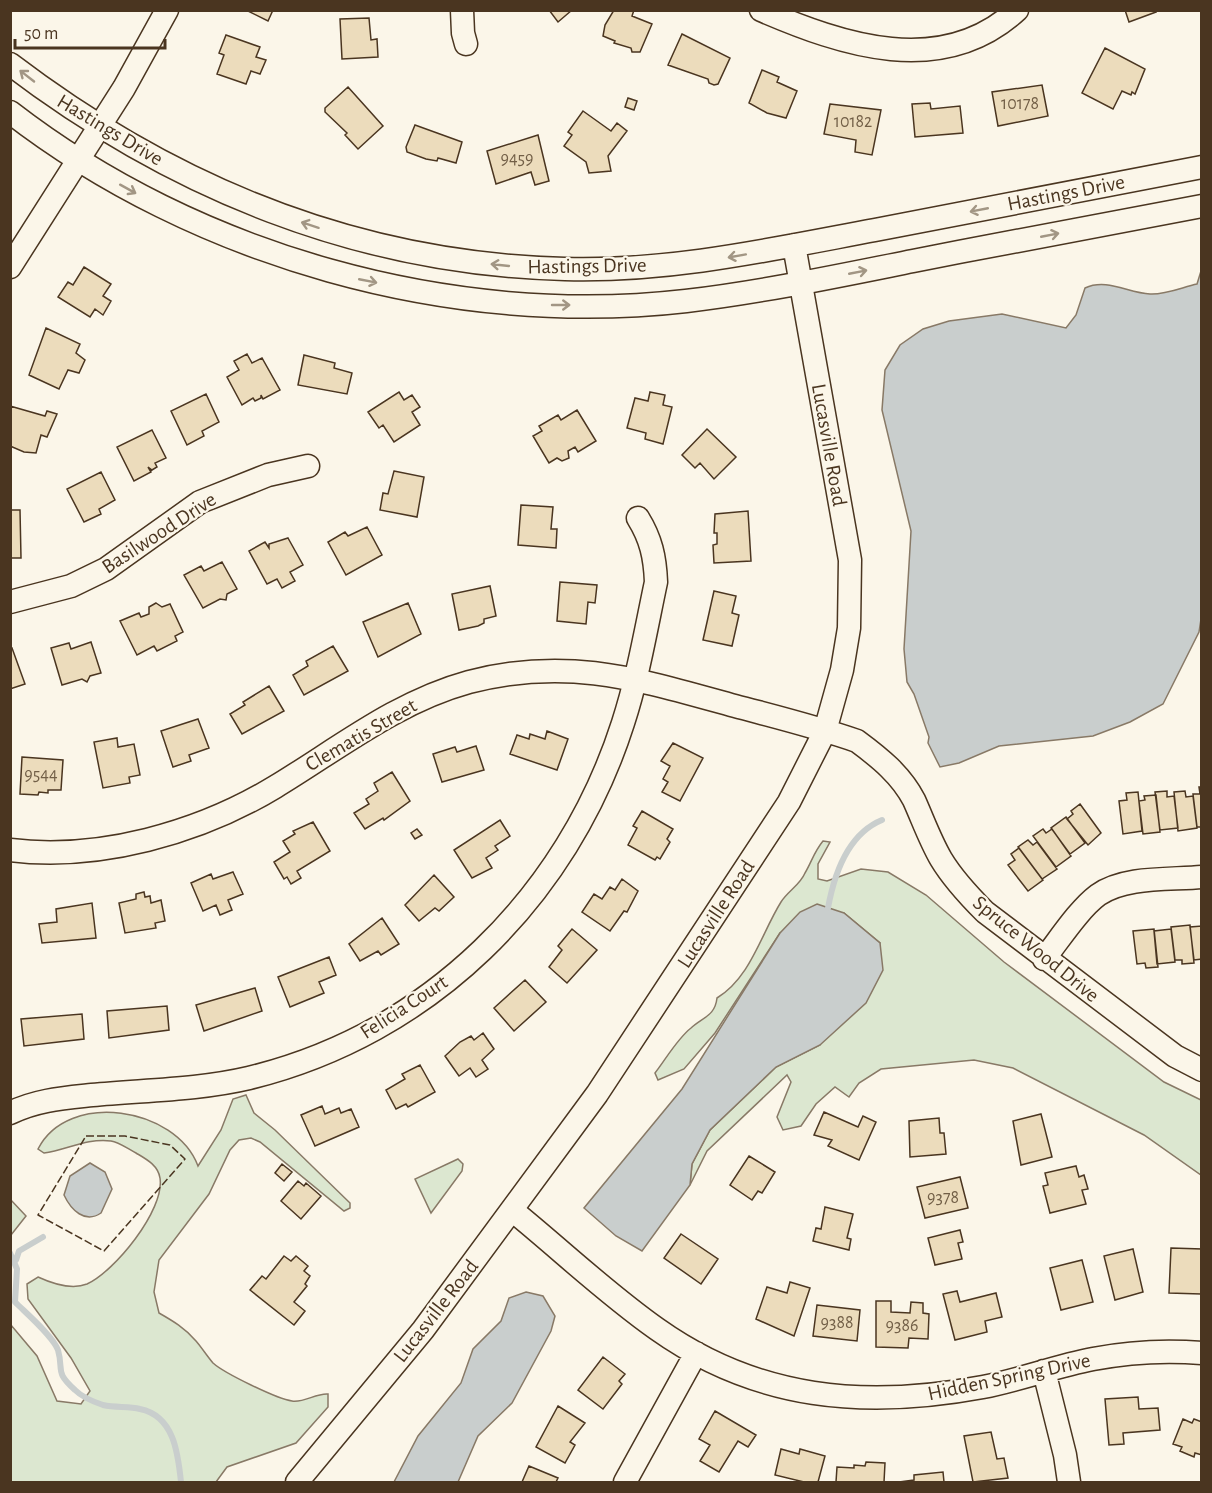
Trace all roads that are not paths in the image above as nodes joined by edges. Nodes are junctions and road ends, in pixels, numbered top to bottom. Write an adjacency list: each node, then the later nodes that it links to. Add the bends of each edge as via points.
1 (167, 10): 8 (street)
2 (462, 10): 5 (street)
3 (761, 10): 4 (street, via 844,42 876,49 910,50 975,39 1001,26)
4 (1017, 10)
5 (466, 44)
6 (10, 64): 8 (street, Hastings Drive, one-way to 6)
7 (10, 112): 9 (street, Hastings Drive)
8 (99, 126): 9 (street); 12 (street, Hastings Drive, one-way to 8, via 726,258 600,268 506,266 444,258 314,227 258,208 203,184)
9 (77, 160): 13 (street); 14 (street, Hastings Drive, one-way to 14, via 133,192 256,247 345,276 414,290 544,305 629,305 685,301)
10 (1202, 167): 12 (street, Hastings Drive, one-way to 12)
11 (1202, 206): 14 (street, Hastings Drive, one-way to 11)
12 (794, 245): 14 (street, Lucasville Road)
13 (10, 267)
14 (801, 283): 19 (street, Lucasville Road, via 849,560 849,628)
15 (308, 466): 17 (street, Basilwood Drive, via 268,475 200,502 106,569 71,586)
16 (638, 518): 18 (street, Felicia Court, via 649,536 656,582)
17 (10, 602)
18 (635, 678): 19 (street, Clematis Street); 20 (street, Clematis Street, via 556,670 469,682 378,720 273,788 200,823 96,849); 24 (street, Felicia Court, via 606,768 562,856 509,924 471,961 428,994 344,1044 248,1078 51,1100)
19 (825, 731): 22 (street, Spruce Wood Drive, via 857,741 883,760 914,800 938,854 962,888 985,912); 25 (street, Lucasville Road, via 789,802 717,914 597,1094)
20 (10, 850)
21 (1202, 877): 22 (street, via 1125,884 1103,892)
22 (1044, 958): 23 (street, Spruce Wood Drive, via 1175,1056)
23 (1202, 1070)
24 (10, 1113)
25 (513, 1210): 26 (street, Hidden Spring Drive, via 657,1329); 29 (street, Lucasville Road, via 423,1330)
26 (696, 1353): 28 (street, Hidden Spring Drive, via 770,1384 849,1398 942,1394); 30 (street)
27 (1202, 1353): 28 (street, Hidden Spring Drive, via 1137,1353 1094,1358)
28 (1044, 1371): 31 (street)
29 (297, 1482)
30 (625, 1482)
31 (1069, 1482)

